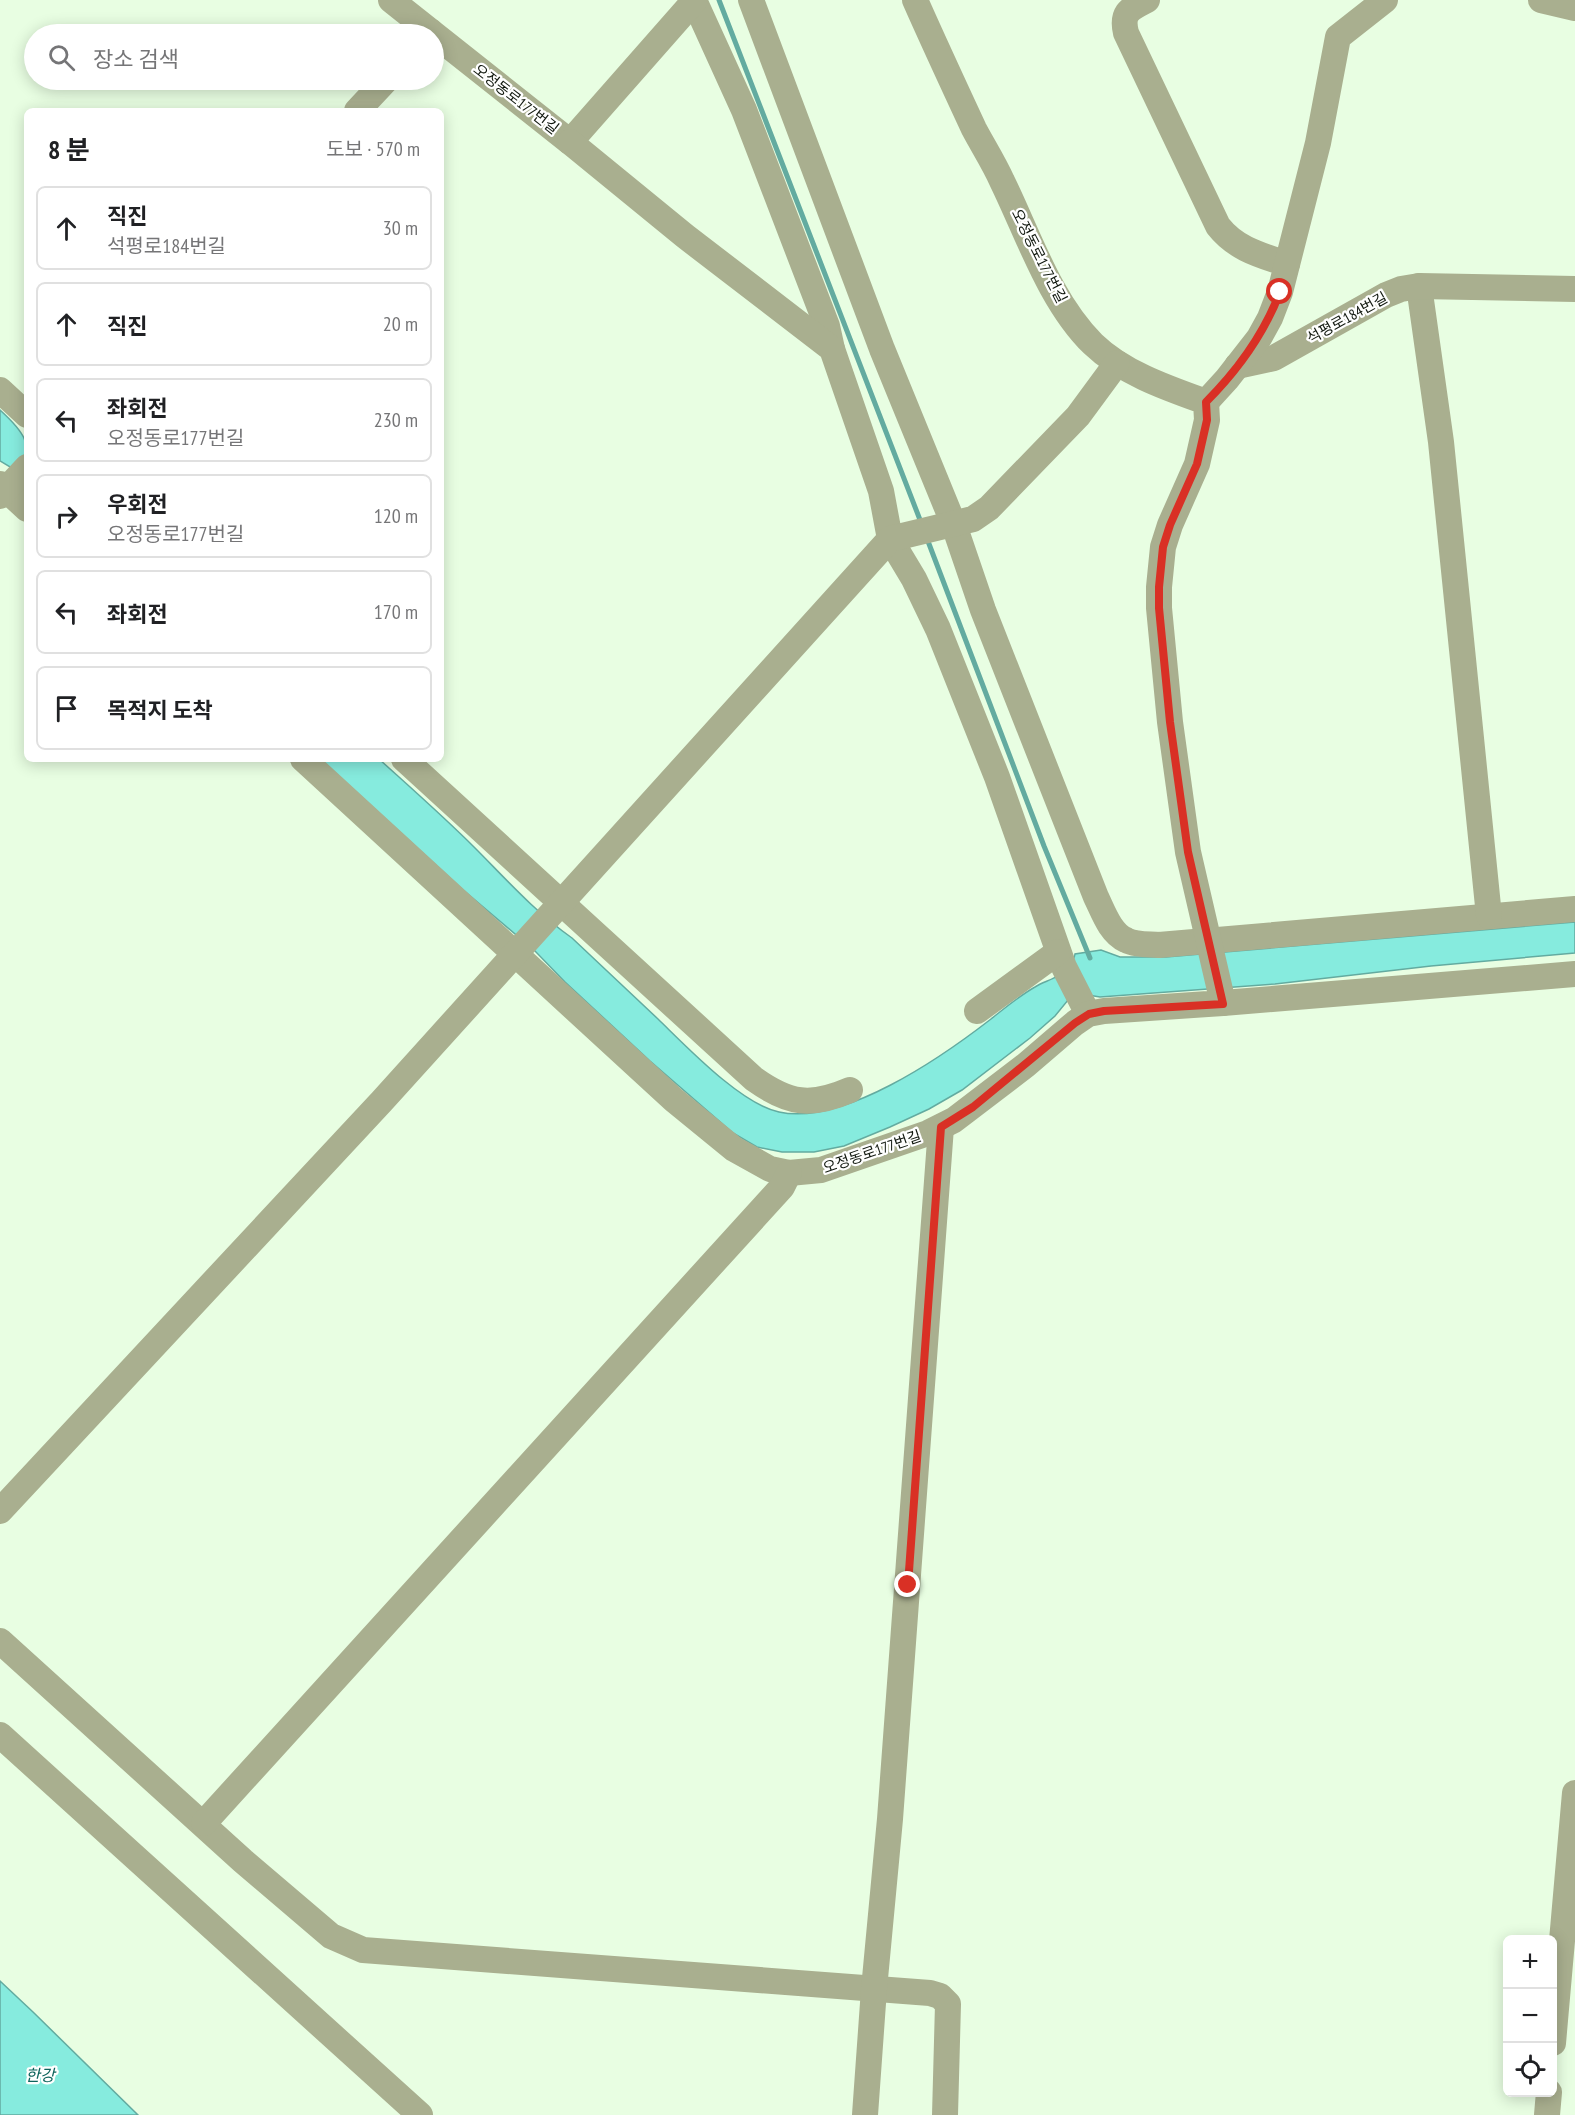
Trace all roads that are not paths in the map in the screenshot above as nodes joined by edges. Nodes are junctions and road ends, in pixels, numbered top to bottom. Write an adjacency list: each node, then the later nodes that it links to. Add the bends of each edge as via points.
1 (391, 0): 9 (lane, 오정동로177번길)
2 (694, 0): 13 (lane, 오정동로177번길); 17 (lane, via 744,110)
3 (751, 0): 25 (lane)
4 (915, 0): 18 (lane, 오정동로177번길, via 1054,290 1093,344)
5 (1147, 0): 14 (lane, via 1126,13 1126,33 1218,226 1235,244)
6 (1385, 0): 14 (lane, via 1338,37 1318,143)
7 (1541, 0): 8 (lane)
8 (1575, 9)
9 (419, 24)
10 (444, 45): 13 (lane, 오정동로177번길)
11 (377, 90): 12 (lane)
12 (360, 108)
13 (570, 142): 17 (lane)
14 (1287, 264): 19 (lane, via 1270,318)
15 (1419, 286): 16 (lane, 석평로184번길); 19 (lane, 석평로184번길, via 1386,295 1274,358); 31 (lane, via 1442,453)
16 (1575, 289)
17 (832, 349): 26 (lane)
18 (1117, 363): 21 (lane, 오정동로177번길); 25 (lane, via 1077,416 989,508 973,519)
19 (1237, 366): 21 (lane)
20 (0, 390): 22 (lane)
21 (1206, 402): 32 (lane, via 1204,439 1163,547 1159,587 1180,805)
22 (24, 412)
23 (10, 483): 24 (lane)
24 (24, 504)
25 (950, 526): 26 (lane); 32 (lane, via 1106,919 1116,933 1138,943)
26 (895, 538): 29 (lane); 34 (lane, via 947,651 997,777)
27 (306, 762): 33 (lane)
28 (407, 762): 29 (lane)
29 (559, 907): 33 (lane); 39 (lane, via 764,1086 804,1102 832,1098)
30 (1575, 909): 31 (lane)
31 (1489, 916): 32 (lane)
32 (1209, 944): 36 (lane)
33 (519, 952): 41 (lane, via 712,1132 751,1160); 42 (lane)
34 (1061, 959): 37 (lane); 38 (lane)
35 (1575, 974): 36 (lane, 오정동로177번길)
36 (1222, 1000): 38 (lane, 오정동로177번길)
37 (977, 1011)
38 (1087, 1011): 40 (lane, 오정동로177번길, via 973,1107)
39 (850, 1090)
40 (941, 1127): 41 (lane, 오정동로177번길, via 836,1166); 47 (lane)
41 (789, 1173): 46 (lane, via 782,1188)
42 (0, 1511)
43 (0, 1641): 46 (lane)
44 (0, 1735): 50 (lane)
45 (1575, 1793): 48 (lane)
46 (204, 1823): 47 (lane, via 331,1936 363,1950)
47 (874, 1989): 51 (lane); 52 (lane, via 930,1993 948,2004)
48 (1560, 2047)
49 (1549, 2097): 53 (lane)
50 (420, 2115)
51 (865, 2115)
52 (945, 2115)
53 (1547, 2115)

